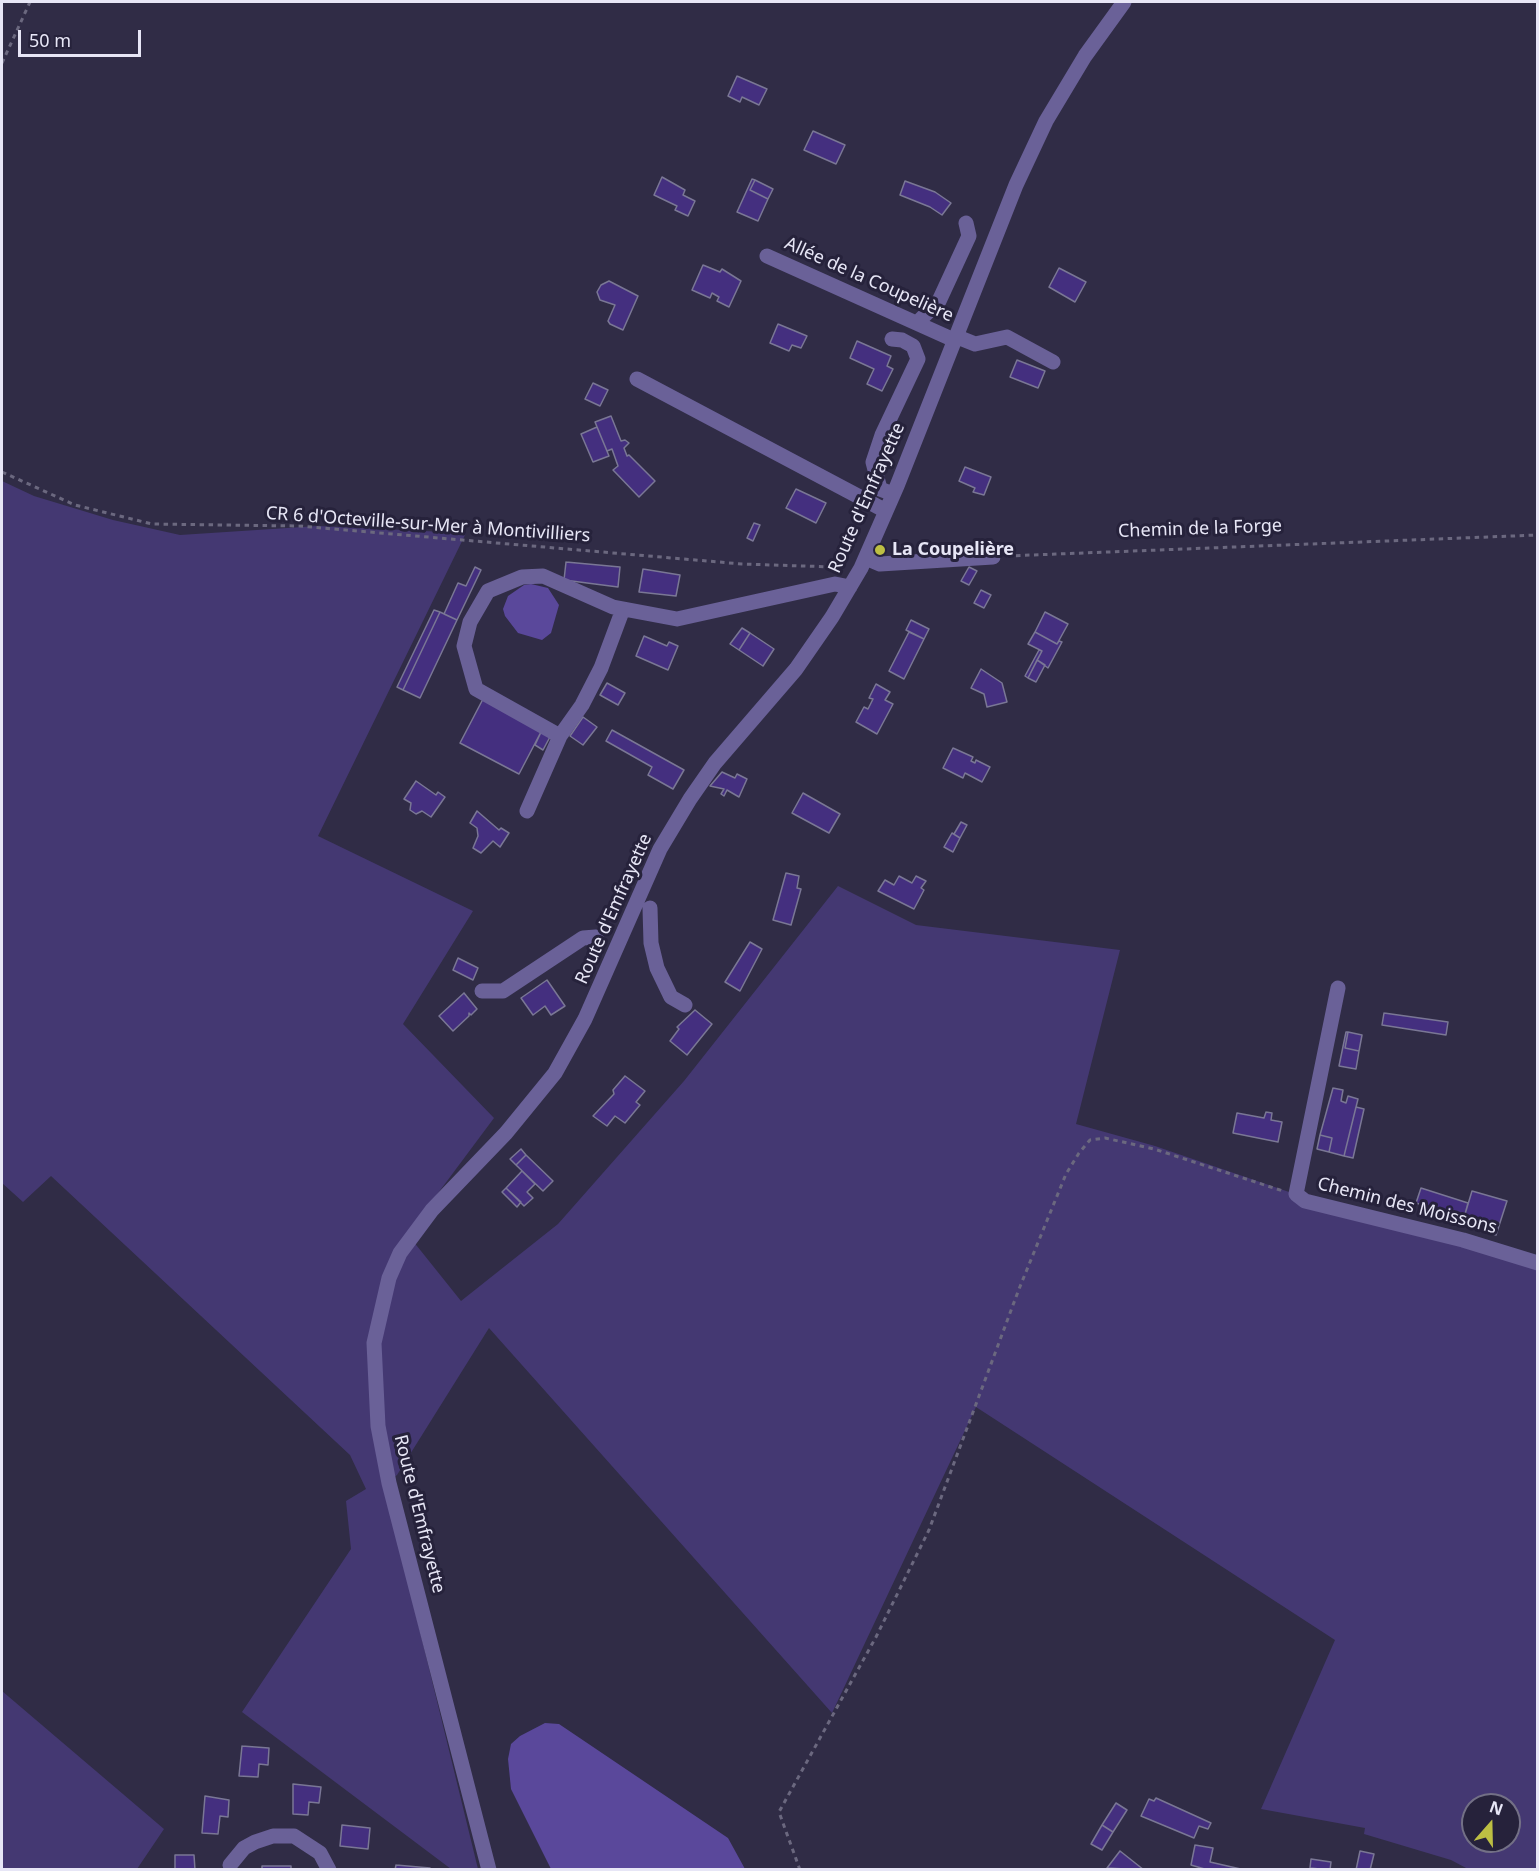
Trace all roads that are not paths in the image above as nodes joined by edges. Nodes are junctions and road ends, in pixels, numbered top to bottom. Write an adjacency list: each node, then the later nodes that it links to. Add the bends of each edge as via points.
1 (1124, 2): 5 (street, Route d'Emfrayette, via 1085,56 1046,122)
2 (966, 223): 4 (street, via 969,236 939,301)
3 (768, 256): 4 (street, Allée de la Coupelière)
4 (917, 323): 5 (street, Allée de la Coupelière)
5 (954, 338): 7 (street, Allée de la Coupelière, via 975,344 1007,337); 9 (street, Route d'Emfrayette)
6 (892, 339): 9 (street, via 913,346 918,359 873,462 880,489)
7 (1053, 362)
8 (637, 379): 10 (street)
9 (893, 494): 10 (street, Route d'Emfrayette)
10 (886, 511): 12 (street, Route d'Emfrayette)
11 (993, 557): 12 (street)
12 (863, 563): 13 (street, Route d'Emfrayette)
13 (850, 587): 14 (street, via 835,584 677,619); 25 (street, Route d'Emfrayette, via 796,669 715,763 690,799 660,849 585,1019 555,1073 506,1133 432,1210 400,1253 388,1278 374,1343 378,1426 389,1483)
14 (622, 609): 15 (street, via 602,668); 15 (street, via 543,576 522,577 502,584 488,591 479,602 464,646 476,690)
15 (560, 736): 16 (street)
16 (527, 811)
17 (650, 908): 21 (street, via 651,944 657,968 671,997)
18 (596, 937): 20 (street, via 583,938 503,991)
19 (1338, 988): 22 (street, Chemin des Moissons, via 1296,1194 1305,1201)
20 (482, 991)
21 (685, 1005)
22 (1538, 1263)
23 (230, 1865): 24 (street, via 244,1848 255,1842 273,1836 294,1836 320,1853)
24 (328, 1869)
25 (489, 1869)

